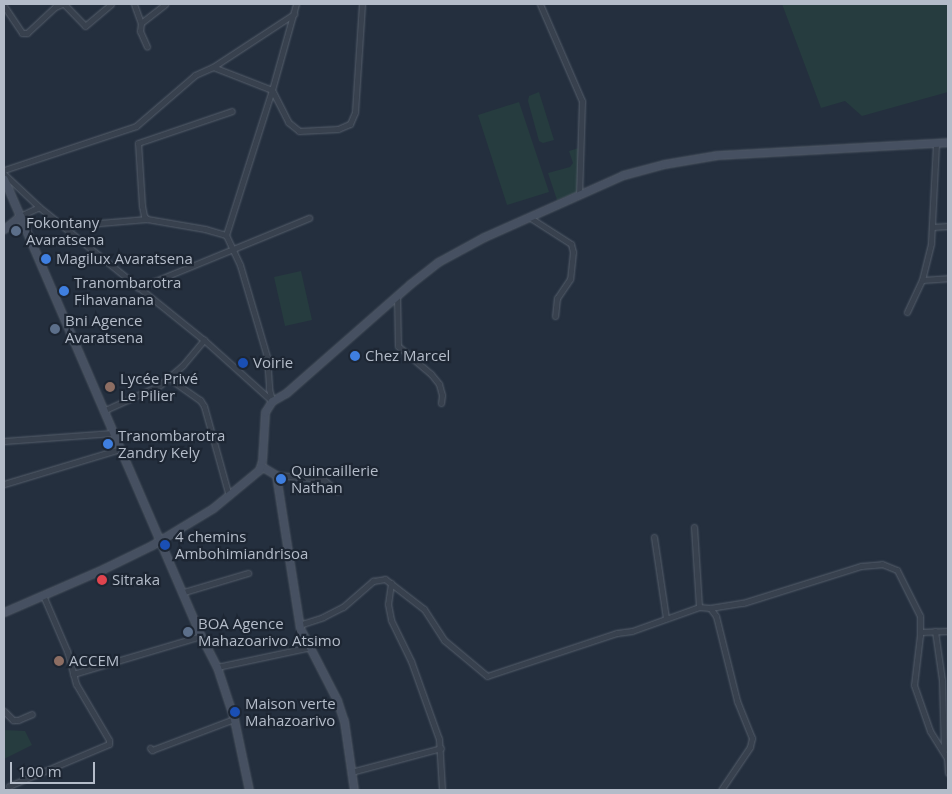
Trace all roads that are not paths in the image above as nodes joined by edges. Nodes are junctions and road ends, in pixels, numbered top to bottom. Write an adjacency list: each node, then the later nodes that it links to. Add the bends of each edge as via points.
1 (63, 4): 2 (street, via 85,26); 8 (street, via 55,7 27,33 22,33)
2 (111, 4)
3 (134, 4): 10 (street)
4 (165, 4): 10 (street)
5 (296, 4): 9 (street)
6 (362, 4): 13 (street, via 355,112 350,124 338,129 299,131 288,122)
7 (540, 4): 20 (street, via 582,101)
8 (4, 6)
9 (294, 14): 12 (street); 13 (street)
10 (141, 23): 11 (street, via 140,31)
11 (147, 47)
12 (213, 67): 13 (street); 17 (street, via 194,75 136,126)
13 (272, 90): 30 (street)
14 (232, 111): 25 (street, via 138,143 142,206)
15 (948, 142): 16 (main road)
16 (936, 143): 20 (main road, via 717,155 643,168); 28 (street)
17 (4, 170)
18 (4, 174): 21 (street)
19 (4, 179): 22 (main road)
20 (579, 194): 23 (main road)
21 (39, 207): 22 (street); 26 (street)
22 (20, 216): 29 (main road); 42 (main road)
23 (528, 216): 35 (main road, via 438,262); 37 (street, via 571,244 570,278 557,298)
24 (310, 218): 31 (street)
25 (147, 219): 26 (street); 30 (street)
26 (64, 226): 34 (street)
27 (948, 226): 28 (street)
28 (932, 227): 33 (street)
29 (4, 229)
30 (226, 235): 31 (street)
31 (233, 247): 34 (street); 40 (street, via 267,357)
32 (948, 278): 33 (street)
33 (922, 280): 36 (street)
34 (138, 288): 38 (street)
35 (397, 294): 40 (main road, via 286,393); 41 (street, via 398,346 440,384)
36 (907, 312)
37 (555, 316)
38 (204, 340): 39 (street); 40 (street)
39 (170, 376): 42 (street, via 160,385); 50 (street, via 204,406)
40 (272, 401): 46 (main road, via 265,412)
41 (441, 404)
42 (103, 411): 43 (main road)
43 (113, 433): 44 (street); 45 (main road)
44 (4, 441)
45 (120, 449): 48 (street); 53 (main road)
46 (260, 466): 47 (main road); 50 (main road)
47 (276, 475): 49 (street, via 325,481); 62 (main road)
48 (4, 484)
49 (337, 491)
50 (229, 496): 53 (main road)
51 (694, 527): 58 (street)
52 (654, 537): 61 (street)
53 (160, 540): 56 (main road); 57 (main road)
54 (248, 573): 56 (street)
55 (391, 583): 61 (street, via 424,609 444,640 487,676); 62 (street, via 385,579 373,581 343,607); 74 (street, via 390,620 410,661)
56 (184, 592): 66 (main road)
57 (43, 595): 60 (main road); 69 (street, via 67,651)
58 (699, 607): 59 (street); 61 (street)
59 (710, 608): 65 (street, via 752,600 861,566 882,564 897,570 920,616); 82 (street, via 716,616 737,701 752,738 750,747)
60 (4, 612)
61 (666, 618)
62 (299, 625): 67 (main road)
63 (936, 631): 64 (street); 65 (street); 75 (street, via 942,680)
64 (948, 631)
65 (920, 632): 75 (street, via 914,685 930,731)
66 (201, 636): 68 (main road); 69 (street)
67 (311, 647): 68 (street); 76 (main road, via 344,721)
68 (217, 667): 72 (main road)
69 (73, 674): 78 (street, via 109,744)
70 (4, 711): 71 (street, via 13,720)
71 (32, 714)
72 (234, 719): 73 (street, via 152,750); 79 (main road)
73 (150, 748)
74 (440, 748): 76 (street); 81 (street)
75 (944, 751): 77 (street)
76 (351, 772): 80 (main road)
77 (948, 773)
78 (10, 786)
79 (249, 790)
80 (354, 790)
81 (442, 790)
82 (721, 790)

